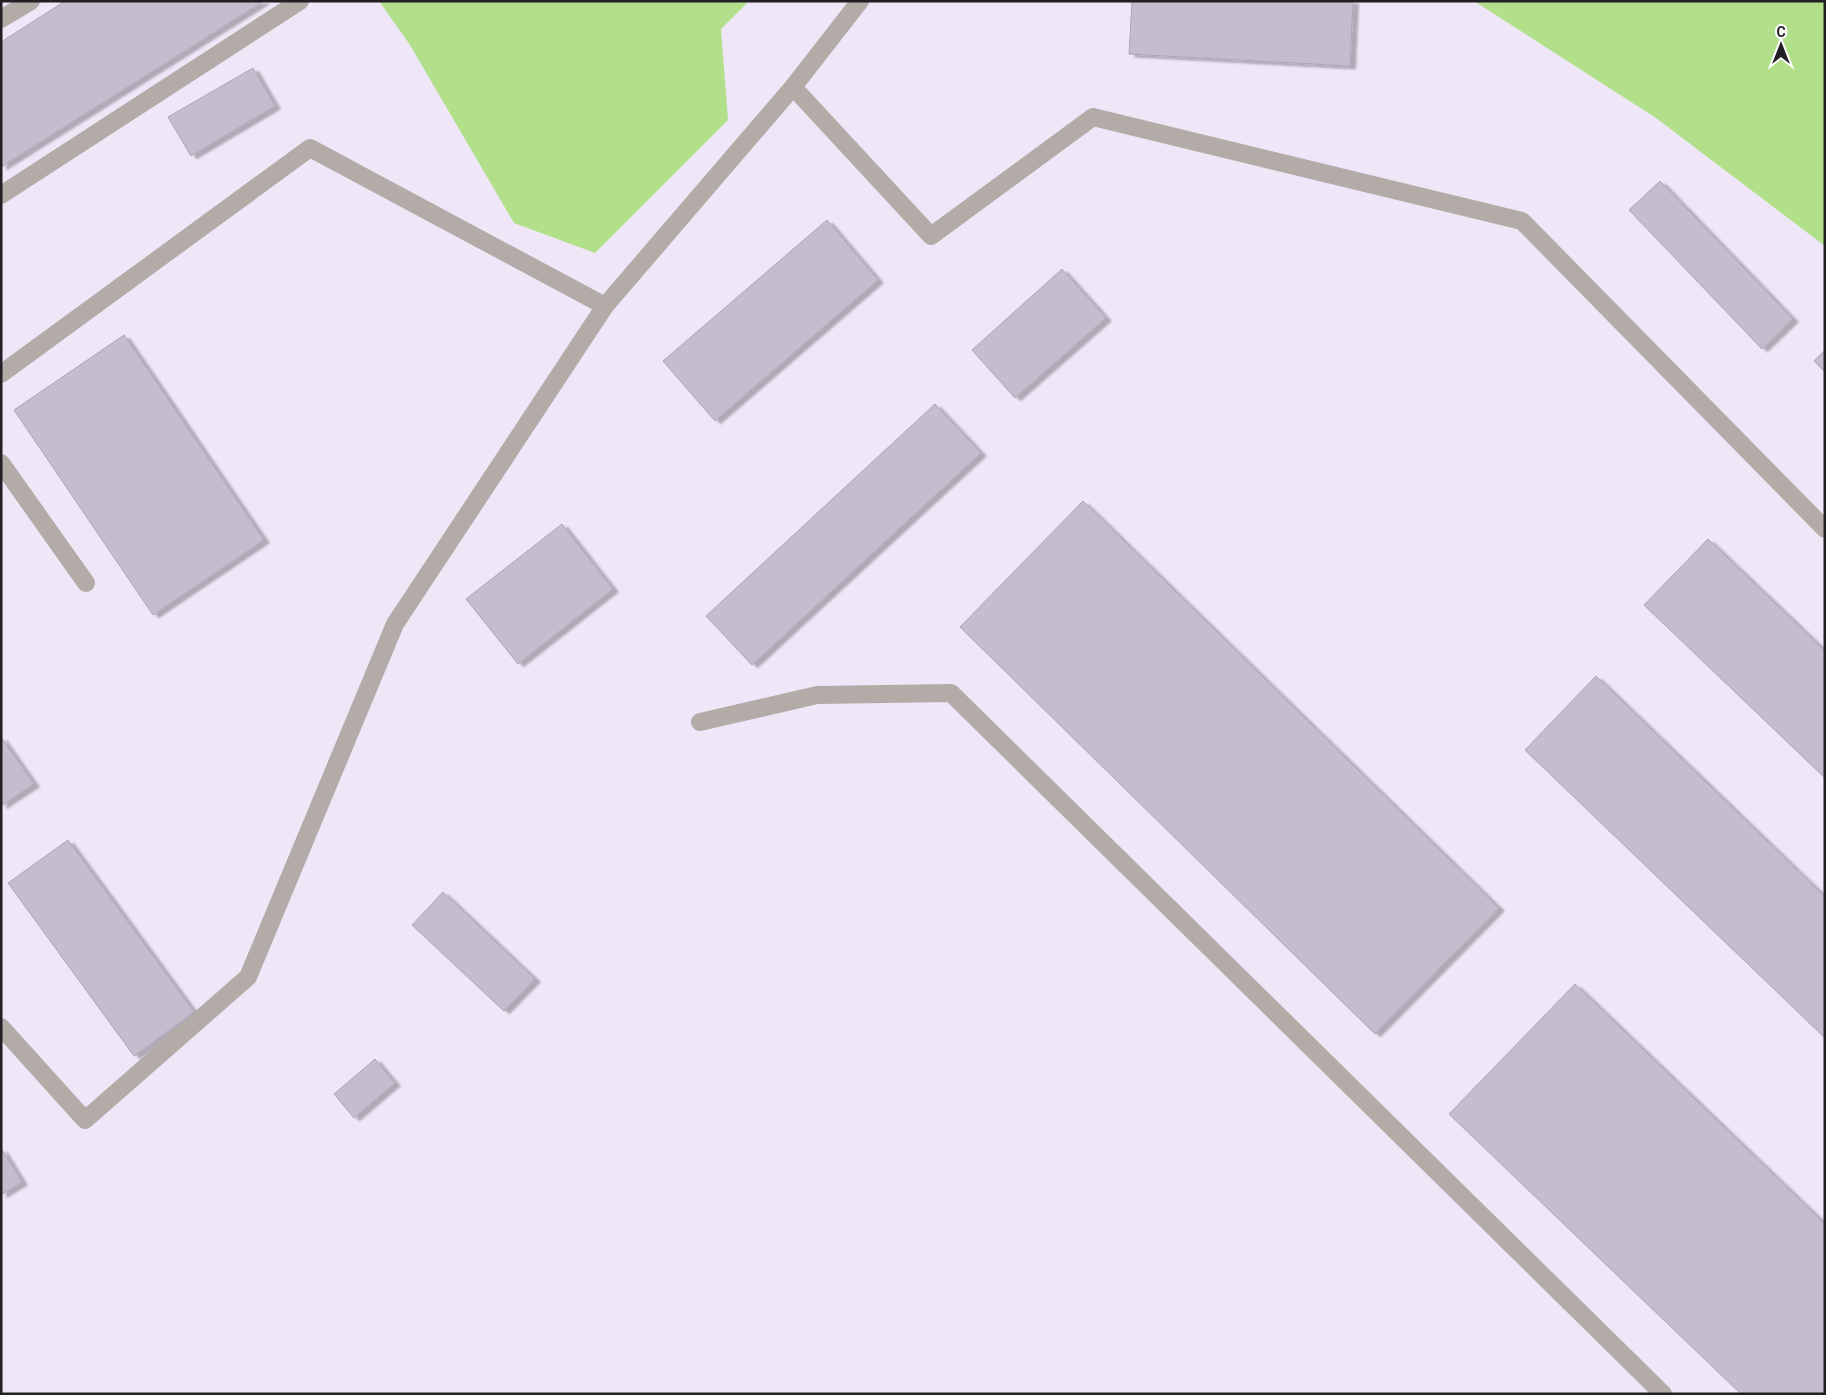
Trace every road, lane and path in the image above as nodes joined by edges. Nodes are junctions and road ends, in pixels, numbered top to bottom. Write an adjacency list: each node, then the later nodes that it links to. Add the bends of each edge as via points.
1 (31, 1): 4 (lane)
2 (300, 1): 6 (lane)
3 (860, 1): 5 (lane)
4 (1, 20)
5 (793, 87): 7 (lane); 10 (lane, via 931,236 1093,117 1522,221)
6 (1, 196)
7 (605, 306): 8 (lane, via 310,148); 13 (lane, via 396,624 248,977 85,1120)
8 (1, 374)
9 (1, 463): 11 (lane)
10 (1825, 529)
11 (86, 583)
12 (700, 722): 14 (lane, via 818,695 951,693)
13 (1, 1027)
14 (1662, 1394)

